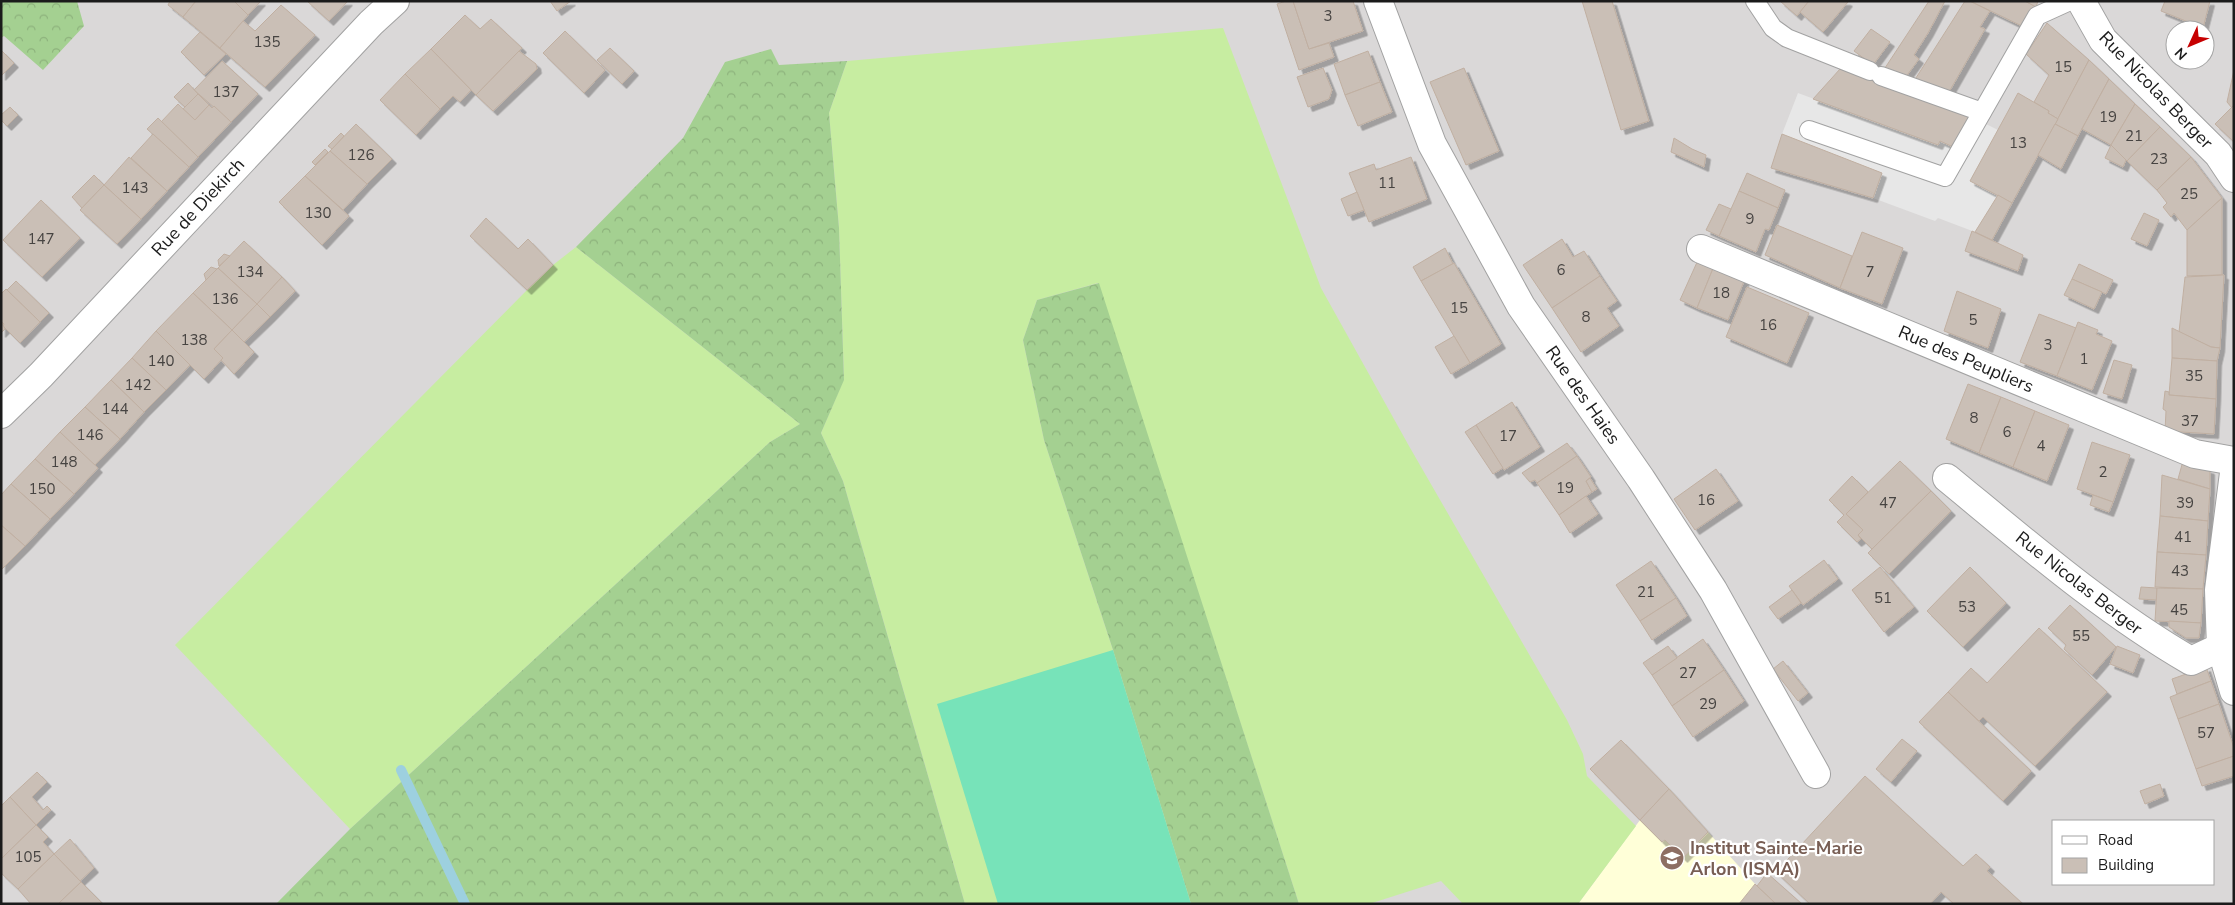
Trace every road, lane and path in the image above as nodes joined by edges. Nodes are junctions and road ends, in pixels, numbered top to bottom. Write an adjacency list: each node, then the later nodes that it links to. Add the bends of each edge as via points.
1 (395, 1): 10 (street, Rue de Diekirch)
2 (1378, 1): 16 (street, Rue des Haies, via 1432,144 1521,306 1641,479 1713,590)
3 (1755, 1): 6 (lane, via 1773,28 1787,38)
4 (2070, 1): 6 (lane, via 2037,16)
5 (2081, 1): 8 (street, Rue Nicolas Berger, via 2103,40 2218,154)
6 (1982, 112): 7 (lane, via 1945,177)
7 (1808, 130)
8 (2234, 178)
9 (1701, 249): 11 (street, Rue des Peupliers, via 2195,454)
10 (1, 414)
11 (2234, 461)
12 (2234, 473): 14 (street, via 2219,590)
13 (1946, 478): 14 (street, Rue Nicolas Berger, via 2152,638 2191,661)
14 (2220, 647): 15 (street)
15 (2234, 691)
16 (1816, 774)

